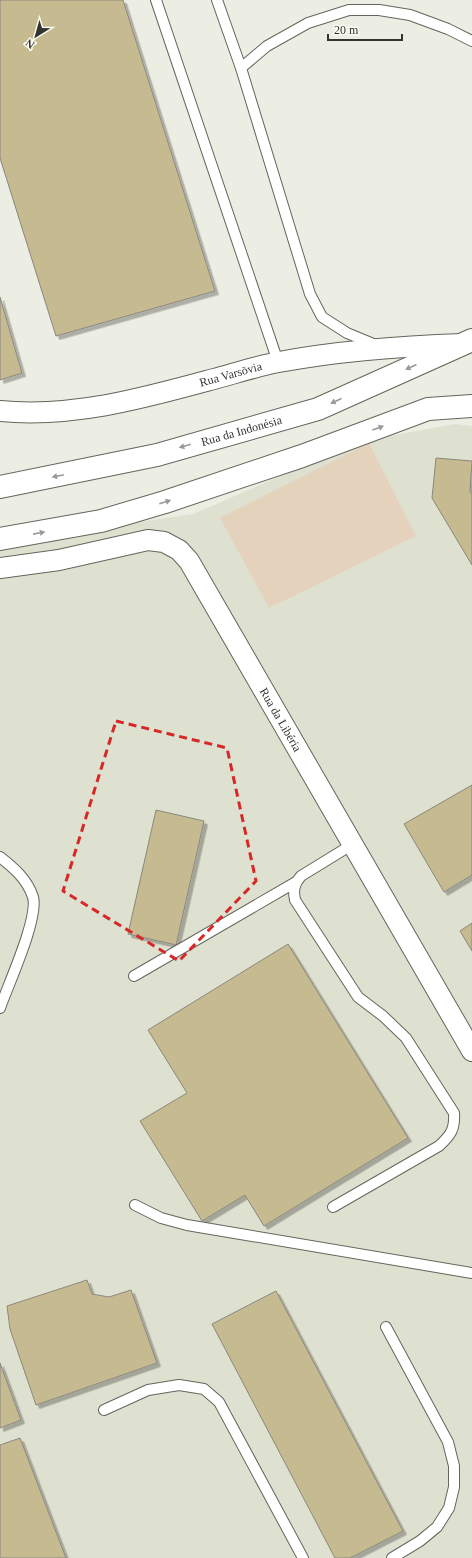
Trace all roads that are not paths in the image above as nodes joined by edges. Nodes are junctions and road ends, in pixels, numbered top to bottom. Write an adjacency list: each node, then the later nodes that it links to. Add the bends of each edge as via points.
1 (156, 0): 7 (lane)
2 (217, 0): 4 (lane)
3 (472, 42): 4 (lane, via 448,29 410,15 380,10 349,10 308,23 267,46)
4 (241, 68): 6 (lane, via 310,294 322,317 347,333)
5 (468, 342): 6 (street, Rua Varsōvia); 10 (main road, Rua da Indonésia, one-way to 10, via 318,409 157,455)
6 (384, 348): 7 (street, Rua Varsōvia)
7 (278, 362): 9 (street, Rua Varsōvia, via 139,400 90,409 50,412)
8 (472, 406): 11 (main road, one-way to 8, via 101,521 302,456 428,409)
9 (0, 411)
10 (0, 487)
11 (0, 539)
12 (0, 568): 13 (street, Rua da Libéria, via 59,560 148,540 164,542 179,550 189,561)
13 (353, 844): 15 (lane, via 301,876); 18 (street, Rua da Libéria)
14 (0, 857): 17 (lane, via 27,883 33,898 32,920)
15 (296, 882): 16 (lane); 20 (lane, via 293,891 295,900 358,997 394,1025 416,1050 454,1113 455,1125 439,1146)
16 (134, 976)
17 (0, 1008)
18 (472, 1051)
19 (135, 1205): 21 (lane, via 161,1218 187,1225)
20 (333, 1207)
21 (472, 1273)
22 (386, 1327): 25 (lane, via 448,1442 454,1466 450,1508 437,1527)
23 (104, 1410): 24 (lane, via 148,1390 179,1385 204,1389 219,1402)
24 (303, 1558)
25 (392, 1558)

